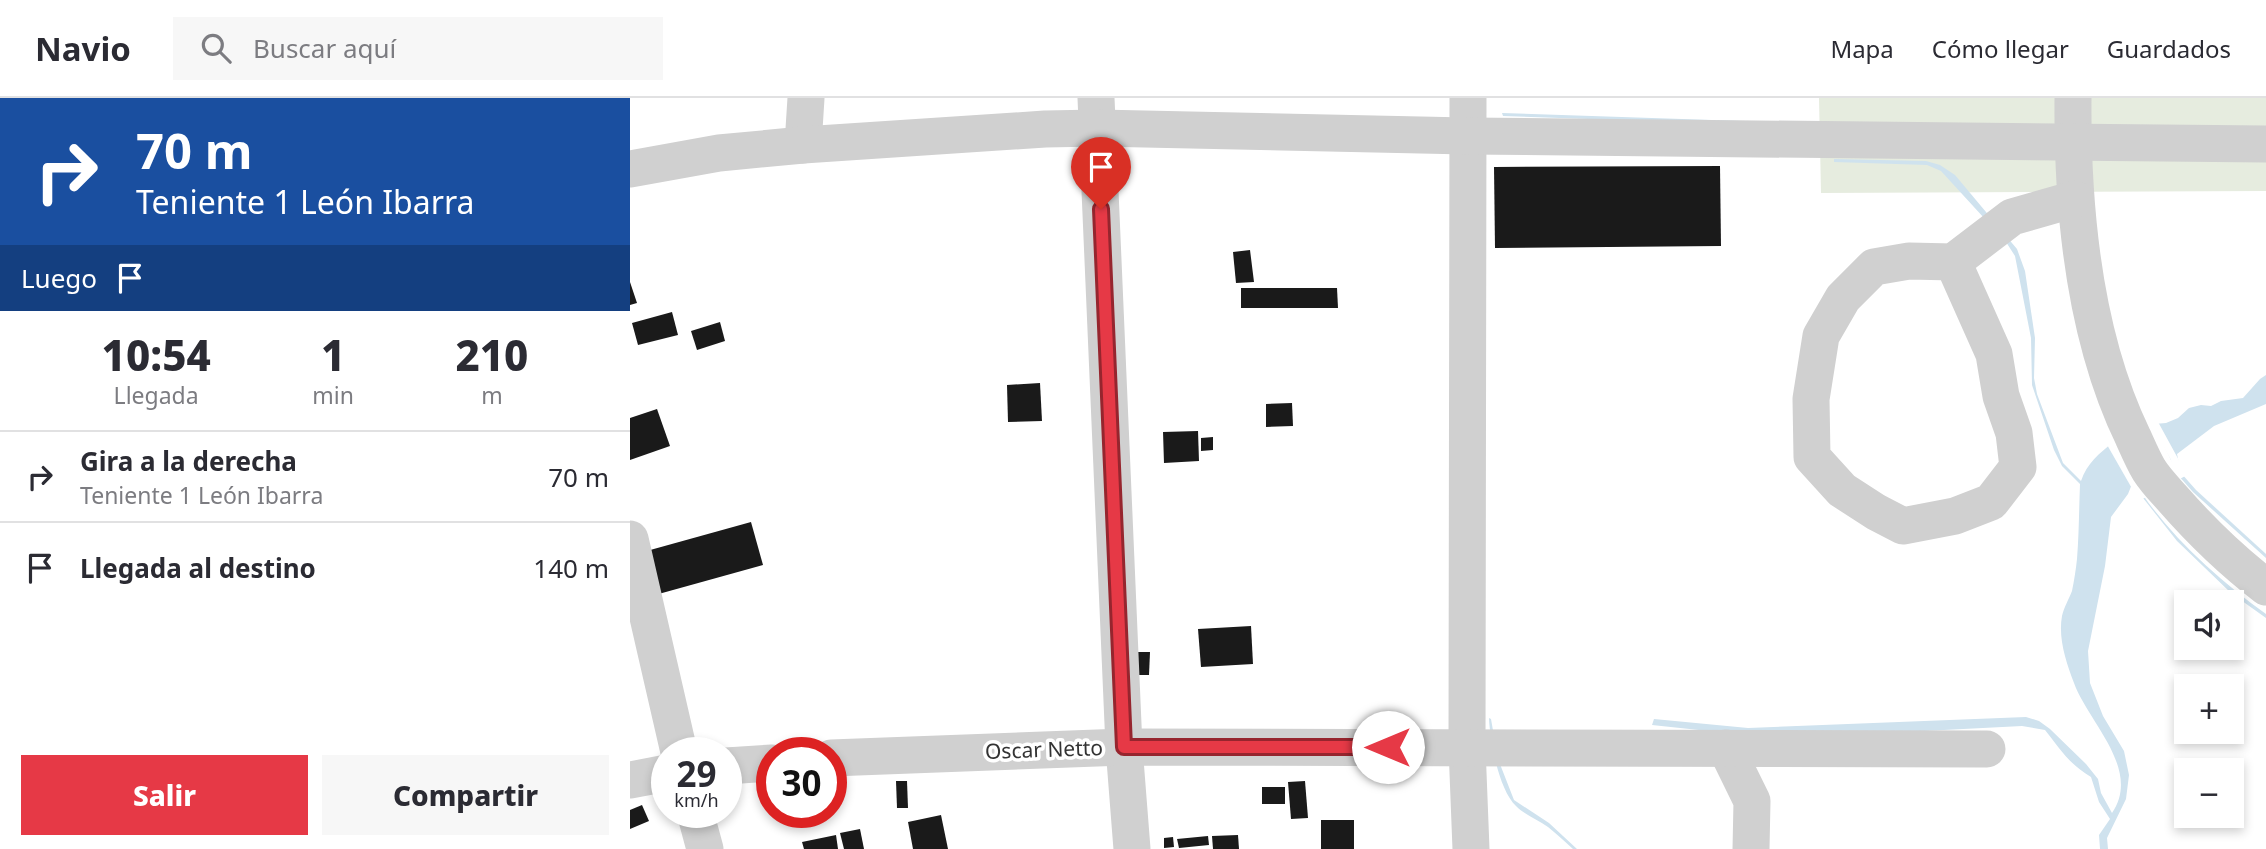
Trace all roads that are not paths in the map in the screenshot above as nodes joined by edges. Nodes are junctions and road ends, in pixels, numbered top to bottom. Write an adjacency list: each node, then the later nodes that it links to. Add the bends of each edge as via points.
1 (806, 98): 8 (street)
2 (1468, 98): 5 (street)
3 (2073, 98): 6 (street)
4 (1097, 113): 5 (street); 8 (street, via 1045,129); 15 (street)
5 (1467, 136): 6 (street); 16 (street)
6 (2073, 141): 7 (street); 10 (street)
7 (2266, 144)
8 (803, 145): 9 (street, via 719,153)
9 (630, 169)
10 (2075, 199): 11 (street, via 2012,217); 13 (street, via 2093,316 2118,406 2150,471 2194,523)
11 (1952, 261): 11 (street, via 1874,267 1843,298 1821,336 1811,399 1812,457 1842,490 1903,526 1955,516 1991,502 2018,467 1994,354)
12 (630, 540): 14 (street)
13 (2266, 587)
14 (676, 737)
15 (1124, 747): 16 (street, Oscar Netto); 19 (street, Oscar Netto); 24 (street)
16 (1467, 747): 17 (street, Oscar Netto); 25 (street)
17 (1726, 748): 18 (street, Oscar Netto); 26 (street, via 1752,801)
18 (1987, 749)
19 (847, 757)
20 (651, 776): 21 (street)
21 (630, 780)
22 (699, 828): 23 (street)
23 (705, 849)
24 (1132, 849)
25 (1471, 849)
26 (1751, 849)

